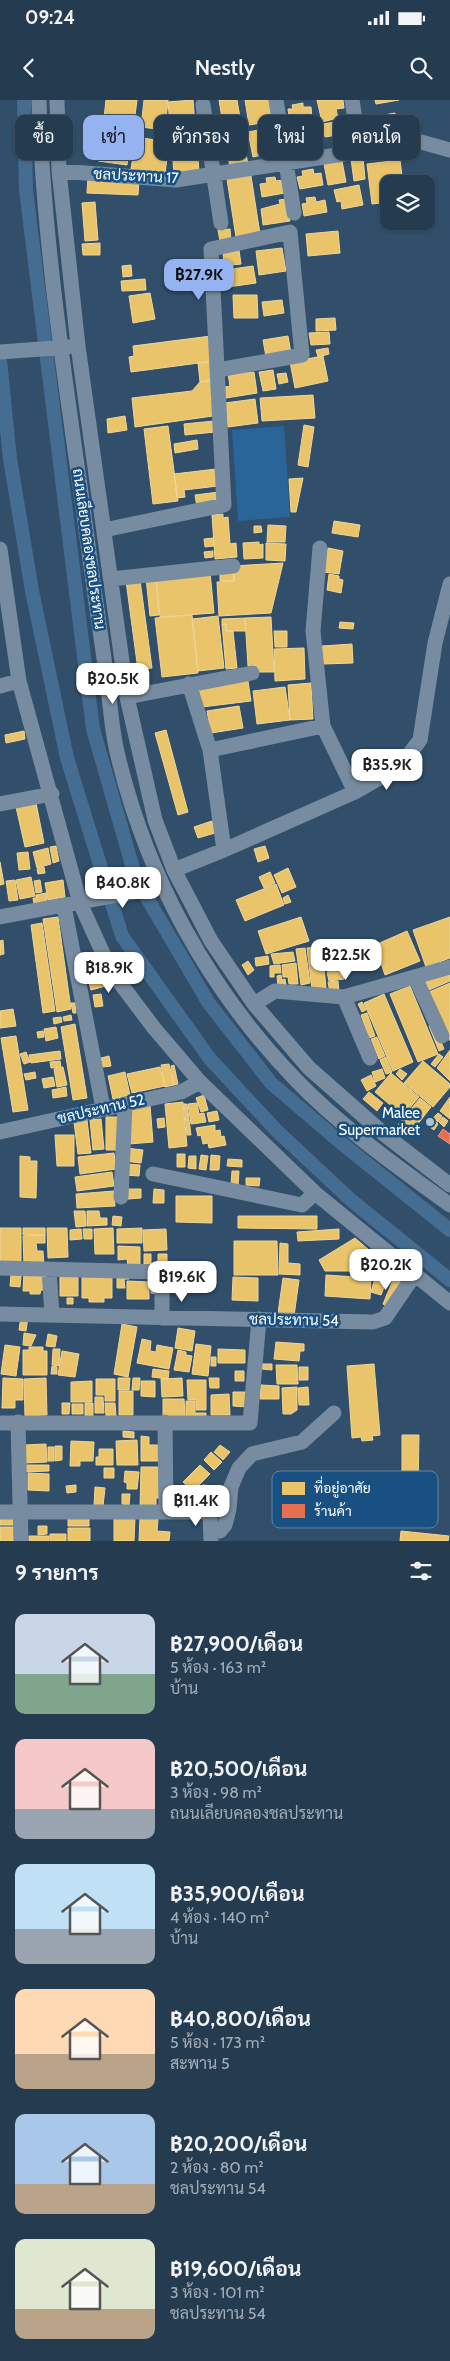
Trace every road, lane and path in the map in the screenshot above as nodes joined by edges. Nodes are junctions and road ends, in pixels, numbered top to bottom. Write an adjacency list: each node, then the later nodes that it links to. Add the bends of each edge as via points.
1 (39, 100): 16 (street, ถนนเลียบคลองชลประทาน, via 41,174)
2 (57, 100): 11 (street, ถนนเลียบคลองชลประทาน)
3 (276, 100): 10 (street)
4 (352, 100): 6 (street)
5 (203, 104): 12 (street)
6 (354, 115)
7 (420, 142): 8 (street, ชลประทาน 17)
8 (450, 150)
9 (333, 156): 10 (street, ชลประทาน 17)
10 (285, 163): 12 (street, ชลประทาน 17); 13 (street)
11 (59, 171): 12 (street, ชลประทาน 17, via 176,180); 15 (street, ถนนเลียบคลองชลประทาน)
12 (213, 174): 14 (street)
13 (294, 213)
14 (221, 223)
15 (78, 346): 16 (street); 19 (street, ถนนเลียบคลองชลประทาน)
16 (60, 348): 17 (street); 37 (street, ถนนเลียบคลองชลประทาน, via 117,751 138,826)
17 (0, 352)
18 (218, 370): 18 (street, via 302,355 290,232 211,249); 19 (street, via 224,504)
19 (104, 530): 23 (street, ถนนเลียบคลองชลประทาน)
20 (320, 548): 30 (street, via 313,631)
21 (0, 549): 26 (street)
22 (233, 566): 23 (street)
23 (110, 579): 29 (street, ถนนเลียบคลองชลประทาน)
24 (450, 584): 32 (street, via 436,643 420,740 400,766)
25 (252, 673): 27 (street)
26 (19, 681): 28 (street); 33 (street)
27 (189, 684): 29 (street); 31 (street)
28 (0, 686)
29 (127, 697): 36 (street, ถนนเลียบคลองชลประทาน, via 156,820)
30 (323, 726): 31 (street); 32 (street)
31 (210, 750): 35 (street)
32 (356, 792): 35 (street)
33 (52, 794): 34 (street); 38 (street)
34 (0, 804)
35 (224, 850): 36 (street)
36 (174, 870): 44 (street, ถนนเลียบคลองชลประทาน, via 211,941)
37 (162, 887): 38 (street); 55 (street, ถนนเลียบคลองชลประทาน, via 196,950 236,1010 297,1081 374,1148)
38 (80, 903): 39 (street); 47 (street, via 111,971)
39 (64, 906): 40 (street); 49 (street)
40 (0, 917)
41 (450, 967): 42 (street)
42 (415, 977): 43 (street); 45 (street)
43 (344, 997): 44 (street, via 275,991); 46 (street)
44 (254, 1004): 52 (street, ถนนเลียบคลองชลประทาน, via 309,1068 385,1135)
45 (442, 1036)
46 (370, 1058)
47 (200, 1082): 48 (street, ชลประทาน 52, via 181,1092); 53 (street)
48 (126, 1104): 49 (street, ชลประทาน 52); 54 (street)
49 (103, 1108): 50 (street, ชลประทาน 52)
50 (0, 1132)
51 (153, 1174): 53 (street, via 302,1205)
52 (450, 1185)
53 (315, 1192): 58 (street)
54 (121, 1197)
55 (450, 1205)
56 (0, 1268): 57 (street)
57 (49, 1269): 61 (street); 62 (street, via 162,1272)
58 (415, 1274): 59 (street); 63 (street, ชลประทาน 54, via 385,1318 379,1321)
59 (450, 1303)
60 (0, 1314): 61 (street, ชลประทาน 54)
61 (52, 1315): 62 (street, ชลประทาน 54)
62 (162, 1318): 63 (street, ชลประทาน 54)
63 (259, 1319): 66 (street, via 250,1424)
64 (334, 1413): 71 (street, via 302,1442 252,1454 234,1477 225,1525)
65 (18, 1422): 66 (street); 67 (street); 70 (street)
66 (165, 1422): 68 (street)
67 (0, 1423)
68 (166, 1511): 70 (street); 71 (street, via 210,1512)
69 (0, 1512): 70 (street)
70 (20, 1512): 72 (street)
71 (211, 1537)
72 (21, 1541)

